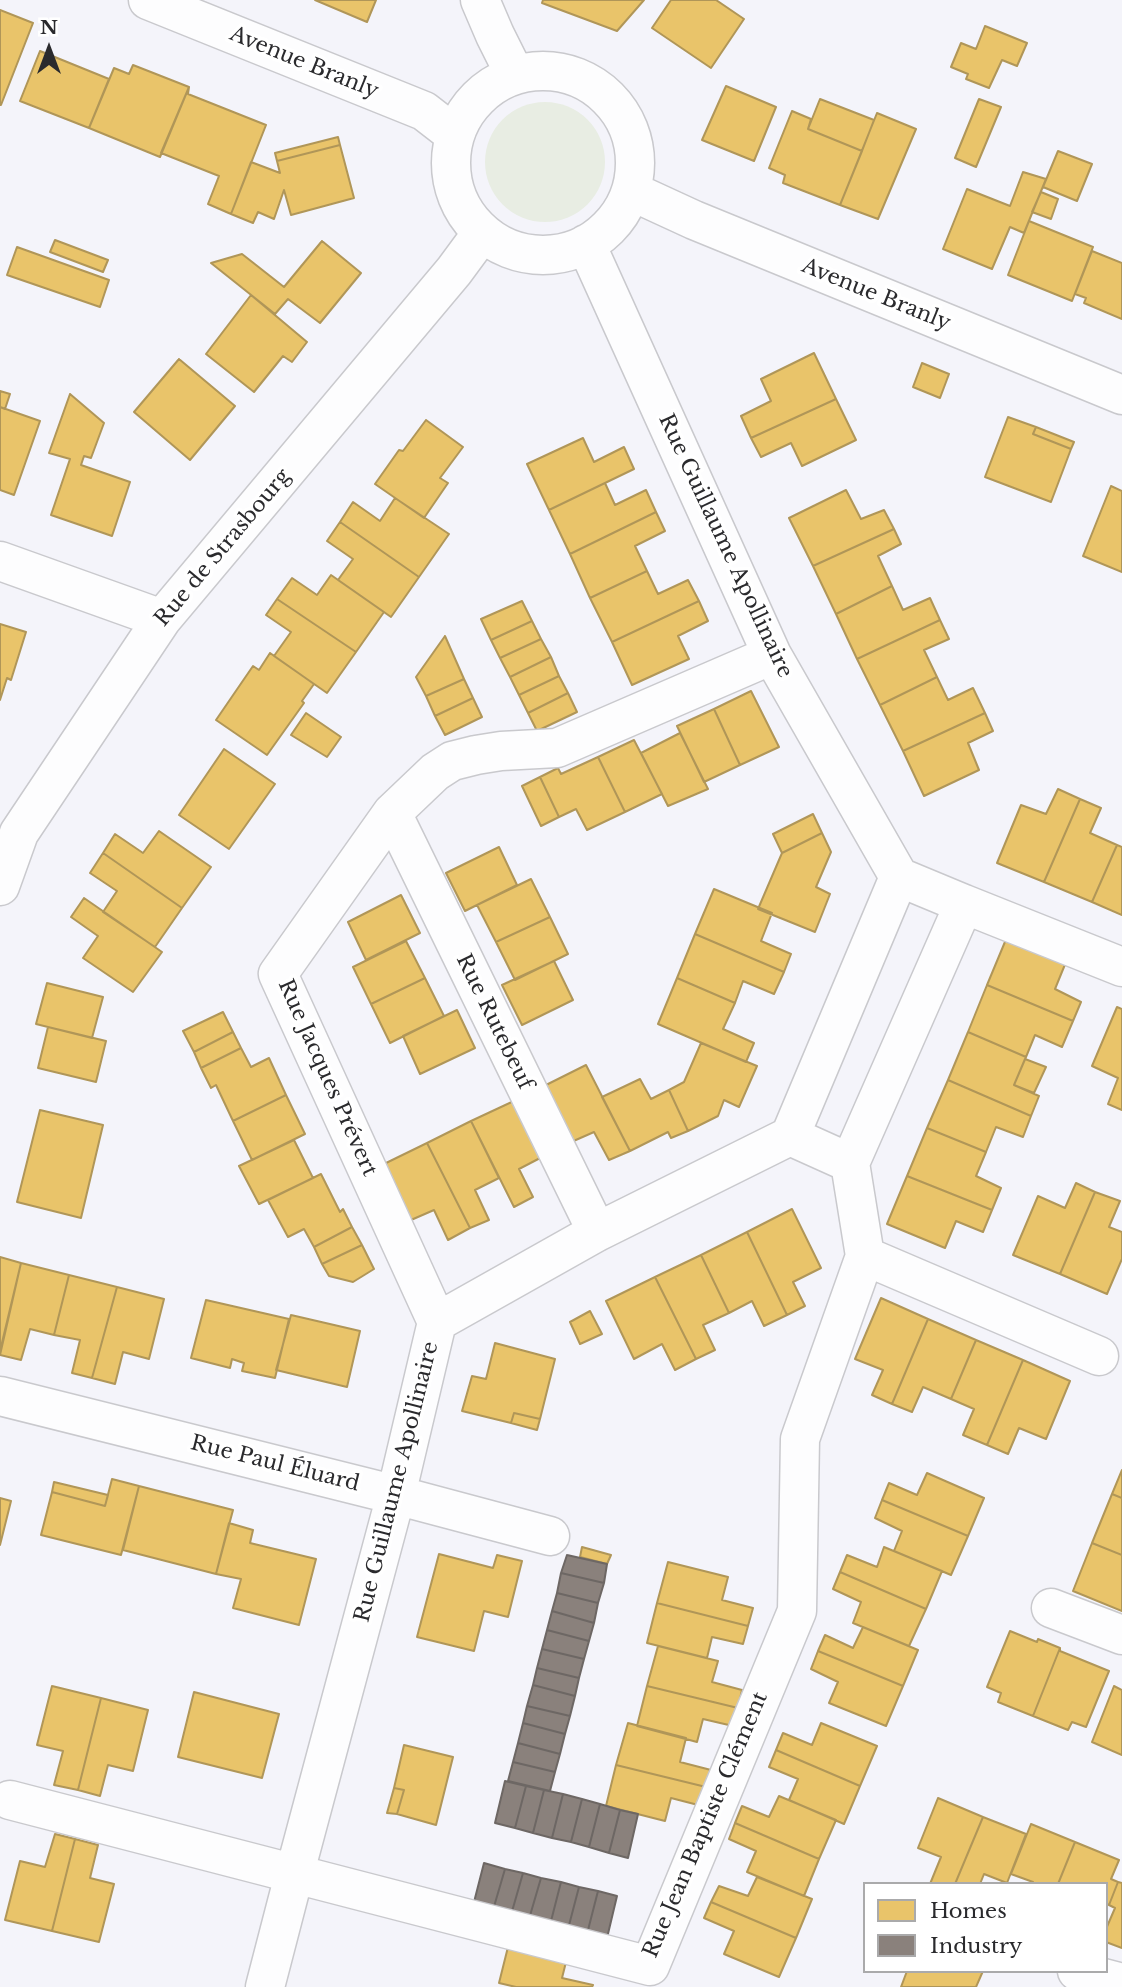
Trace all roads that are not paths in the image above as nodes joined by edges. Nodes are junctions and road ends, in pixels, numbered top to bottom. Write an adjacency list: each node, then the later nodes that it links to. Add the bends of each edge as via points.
1 (148, 0): 4 (street, Avenue Branly, via 424,111)
2 (480, 0): 3 (street)
3 (515, 75): 4 (street, via 489,88 468,109); 5 (street, via 543,71 572,75 597,88 618,108 631,134 635,163)
4 (455, 135): 6 (street, via 450,165 457,195)
5 (631, 191): 7 (street, via 606,230); 8 (street, Avenue Branly)
6 (482, 233): 7 (street, via 525,253 556,254); 10 (street, Rue de Strasbourg)
7 (586, 244): 11 (street, Rue Guillaume Apollinaire)
8 (1122, 395)
9 (0, 561): 10 (street)
10 (162, 619): 14 (street, Rue de Strasbourg, via 19,833)
11 (772, 655): 12 (street, Rue Jacques Prévert, via 556,748 501,751 452,761); 13 (street, Rue Guillaume Apollinaire)
12 (392, 813): 19 (street, Rue Rutebeuf); 21 (street, Rue Jacques Prévert, via 278,974)
13 (899, 877): 15 (street); 17 (street)
14 (0, 886)
15 (964, 904): 16 (street); 18 (street)
16 (1122, 967)
17 (790, 1136): 18 (street); 19 (street, Rue Guillaume Apollinaire)
18 (850, 1163): 20 (street)
19 (597, 1231): 21 (street, Rue Guillaume Apollinaire)
20 (865, 1256): 22 (street); 29 (street, Rue Jean Baptiste Clément, via 800,1439 797,1611 650,1965)
21 (437, 1322): 24 (street, Rue Guillaume Apollinaire)
22 (1099, 1356)
23 (0, 1396): 24 (street, Rue Paul Éluard)
24 (397, 1494): 25 (street, Rue Paul Éluard); 29 (street, Rue Guillaume Apollinaire)
25 (550, 1536)
26 (1051, 1608): 27 (street)
27 (1122, 1635)
28 (10, 1800): 29 (street, Rue Jean Baptiste Clément)
29 (294, 1874): 32 (street, Rue Guillaume Apollinaire)
30 (1084, 1973): 31 (street)
31 (1122, 1983)
32 (265, 1987)

